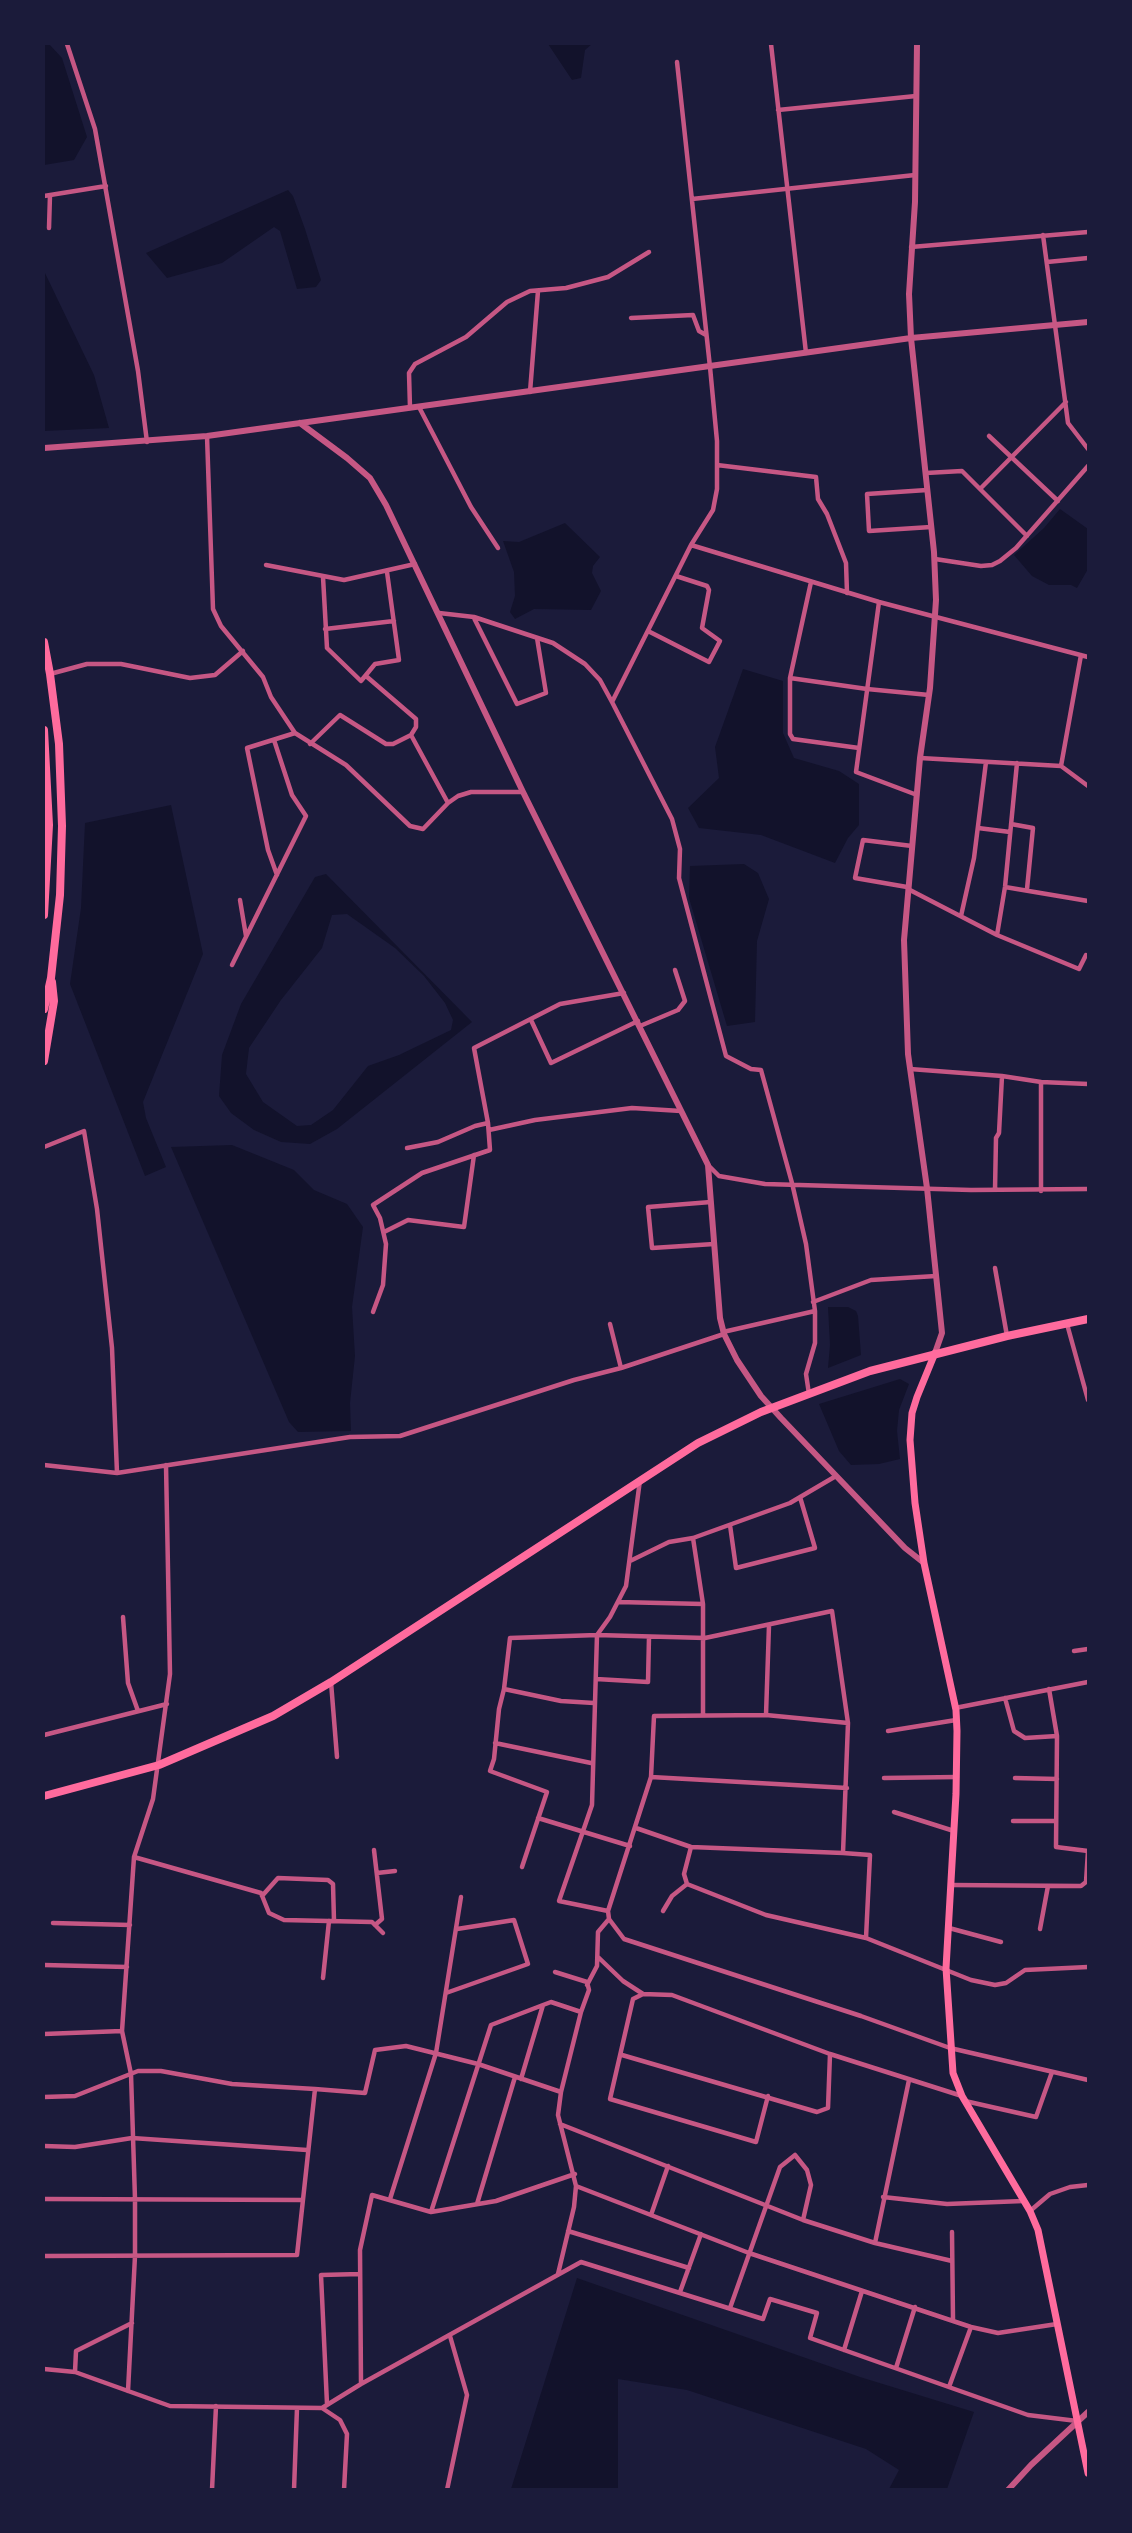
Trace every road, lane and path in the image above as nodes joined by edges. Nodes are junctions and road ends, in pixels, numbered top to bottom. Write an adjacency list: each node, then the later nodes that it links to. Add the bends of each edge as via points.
1 (67, 44): 8 (street, via 95,129)
2 (771, 44): 6 (street)
3 (917, 44): 5 (street)
4 (676, 62): 11 (street)
5 (916, 96): 6 (street); 7 (street)
6 (778, 110): 9 (street)
7 (915, 175): 9 (street); 15 (street)
8 (106, 186): 10 (street); 34 (street)
9 (786, 189): 11 (street); 25 (street)
10 (46, 195): 12 (street)
11 (692, 200): 23 (street)
12 (49, 228)
13 (1089, 232): 14 (street)
14 (1043, 235): 15 (street); 18 (street)
15 (911, 247): 24 (street)
16 (649, 252): 19 (street, via 608,276)
17 (1089, 258): 18 (street)
18 (1047, 262): 22 (street)
19 (538, 291): 27 (street); 30 (street, via 507,302 466,338 415,364 409,373)
20 (631, 318): 23 (street, via 693,315 699,331)
21 (1089, 322): 22 (street)
22 (1055, 325): 24 (street); 28 (street)
23 (706, 335): 26 (street)
24 (911, 338): 25 (street); 40 (street)
25 (806, 353): 26 (street)
26 (710, 367): 27 (street); 38 (street)
27 (530, 392): 29 (street)
28 (1066, 402): 36 (street, via 1068,423); 37 (street)
29 (419, 406): 30 (street); 47 (street, via 471,507)
30 (410, 408): 31 (street)
31 (300, 423): 32 (street); 49 (street, via 370,478)
32 (207, 436): 34 (street); 65 (street, via 213,609 221,626)
33 (989, 436): 37 (street)
34 (147, 442): 35 (street)
35 (44, 448)
36 (1089, 449)
37 (1012, 457): 41 (street); 43 (street)
38 (717, 465): 46 (street, via 713,510); 55 (street, via 816,477 818,499 846,563)
39 (1089, 466): 43 (street)
40 (926, 473): 41 (street, via 962,471); 42 (street)
41 (980, 489): 45 (street)
42 (927, 490): 44 (street); 44 (street, via 867,494 869,531)
43 (1058, 501): 45 (street)
44 (932, 526): 48 (street)
45 (1027, 536): 48 (street, via 992,565)
46 (692, 545): 52 (street); 54 (street)
47 (498, 548)
48 (934, 559): 58 (street)
49 (415, 564): 51 (street); 57 (street)
50 (267, 565): 53 (street)
51 (387, 572): 53 (street, via 344,580); 60 (street)
52 (676, 576): 62 (street); 62 (street, via 707,586 702,628 720,641 709,662)
53 (323, 578): 61 (street)
54 (811, 582): 55 (street); 70 (street)
55 (847, 593): 56 (street)
56 (879, 602): 58 (street); 71 (street)
57 (439, 613): 59 (street); 85 (street)
58 (935, 615): 66 (street); 72 (street)
59 (474, 617): 63 (street); 63 (street, via 517,704 546,693)
60 (394, 621): 61 (street); 69 (street, via 399,660 375,664)
61 (325, 629): 69 (street, via 327,648 362,681)
62 (648, 632): 73 (street)
63 (537, 638): 73 (street, via 553,643 585,664)
64 (44, 642): 68 (main road)
65 (243, 651): 68 (street, via 216,675 190,678 121,664 87,663); 75 (street)
66 (1081, 655): 67 (street); 83 (street)
67 (1089, 657)
68 (50, 674): 105 (main road, via 59,744 62,826)
69 (366, 676): 76 (street, via 416,719)
70 (790, 678): 71 (street); 79 (street, via 790,734 794,739)
71 (867, 689): 72 (street); 79 (street)
72 (929, 695): 80 (street)
73 (612, 702): 122 (street, via 672,819 680,849 679,878 726,1056 761,1070)
74 (44, 730): 98 (main road, via 49,825)
75 (295, 733): 77 (street); 78 (street)
76 (411, 735): 78 (street, via 386,744 340,715); 87 (street)
77 (274, 740): 92 (street, via 292,795 306,816); 92 (street, via 247,748 268,850)
78 (310, 744): 87 (street, via 346,765 410,826 423,829)
79 (859, 748): 86 (street, via 856,772)
80 (920, 758): 81 (street); 86 (street)
81 (986, 762): 82 (street); 89 (street)
82 (1017, 763): 83 (street); 88 (street)
83 (1061, 766): 84 (street)
84 (1089, 786)
85 (523, 792): 87 (street, via 471,792); 106 (street)
86 (917, 795): 91 (street)
87 (448, 803)
88 (1011, 824): 90 (street); 95 (street, via 1033,828)
89 (978, 828): 90 (street); 99 (street)
90 (1010, 831): 93 (street)
91 (912, 846): 94 (street); 94 (street, via 863,840 855,878)
92 (277, 875): 101 (street)
93 (1005, 887): 95 (street); 100 (street)
94 (907, 888): 99 (street); 111 (street, via 905,1005)
95 (1027, 889): 97 (street)
96 (240, 900): 101 (street)
97 (1089, 901)
98 (44, 915)
99 (961, 916): 100 (street)
100 (997, 934): 102 (street, via 1079,969)
101 (246, 936): 103 (street)
102 (1089, 956)
103 (232, 965)
104 (675, 970): 109 (street, via 685,1001 678,1010)
105 (51, 978): 107 (main road); 110 (main road, via 54,1001)
106 (624, 993): 108 (street, via 560,1004); 109 (street)
107 (44, 1009)
108 (531, 1020): 109 (street, via 551,1063); 116 (street, via 474,1048)
109 (639, 1024): 115 (street)
110 (44, 1061)
111 (910, 1069): 112 (street); 123 (street)
112 (1002, 1076): 113 (street); 125 (street)
113 (1041, 1082): 114 (street); 126 (street)
114 (1089, 1084)
115 (681, 1111): 117 (street, via 632,1108); 121 (street)
116 (488, 1123): 117 (street); 119 (street, via 438,1142)
117 (489, 1130): 120 (street, via 490,1150)
118 (44, 1147): 147 (street, via 84,1131 112,1348)
119 (406, 1148)
120 (474, 1155): 128 (street, via 422,1173 374,1205); 128 (street, via 464,1227 408,1220)
121 (708, 1165): 122 (street, via 718,1176 740,1181); 127 (street)
122 (792, 1184): 123 (street); 132 (street, via 806,1244)
123 (927, 1188): 125 (street); 131 (street)
124 (1089, 1189): 126 (street)
125 (995, 1190): 126 (street)
126 (1041, 1191)
127 (711, 1202): 129 (street); 129 (street, via 648,1207 652,1248)
128 (384, 1232): 134 (street, via 383,1285)
129 (714, 1244): 138 (street)
130 (995, 1268): 139 (street)
131 (936, 1276): 132 (street, via 871,1280); 140 (street, via 942,1333)
132 (813, 1302): 133 (street)
133 (814, 1311): 138 (street); 142 (street, via 814,1343 806,1374)
134 (373, 1312)
135 (1089, 1319): 137 (main road)
136 (610, 1324): 141 (street)
137 (1066, 1324): 139 (main road); 143 (street)
138 (724, 1333): 141 (street); 144 (street, via 737,1360)
139 (1007, 1336): 140 (main road)
140 (935, 1353): 142 (main road); 154 (main road, via 910,1427)
141 (621, 1368): 146 (street, via 400,1436 350,1437)
142 (809, 1394): 144 (main road)
143 (1089, 1400)
144 (772, 1408): 148 (street); 149 (main road, via 698,1443)
145 (44, 1465): 147 (street)
146 (166, 1465): 147 (street); 171 (street, via 170,1674)
147 (117, 1473)
148 (836, 1476): 150 (street); 154 (street, via 904,1548)
149 (640, 1480): 153 (street); 165 (main road)
150 (800, 1497): 151 (street); 151 (street, via 815,1548 735,1568)
151 (730, 1525): 152 (street)
152 (693, 1538): 153 (street, via 669,1542); 156 (street)
153 (630, 1561): 155 (street, via 626,1586)
154 (924, 1563): 172 (main road)
155 (618, 1602): 156 (street); 159 (street)
156 (703, 1604): 161 (street)
157 (123, 1617): 173 (street, via 128,1683)
158 (770, 1625): 161 (street); 175 (street); 177 (street, via 832,1611)
159 (597, 1635): 160 (street); 164 (street); 167 (street, via 510,1638)
160 (649, 1636): 161 (street); 164 (street, via 648,1682)
161 (705, 1638): 174 (street)
162 (1089, 1649): 163 (street)
163 (1074, 1651)
164 (596, 1679): 170 (street)
165 (331, 1682): 182 (street); 184 (main road, via 273,1716)
166 (1089, 1682): 168 (street)
167 (504, 1689): 170 (street, via 561,1701); 181 (street)
168 (1049, 1689): 169 (street); 180 (street)
169 (1005, 1698): 172 (street); 180 (street, via 1014,1731 1025,1738)
170 (594, 1703): 183 (street)
171 (167, 1704): 173 (street); 184 (street)
172 (955, 1708): 176 (main road)
173 (138, 1712): 179 (street)
174 (703, 1715): 175 (street); 185 (street, via 654,1716)
175 (766, 1715): 177 (street)
176 (956, 1720): 178 (street); 186 (main road)
177 (848, 1723): 190 (street)
178 (888, 1731)
179 (44, 1735)
180 (1057, 1736): 189 (street)
181 (495, 1743): 183 (street); 193 (street, via 490,1771 547,1792)
182 (337, 1757)
183 (591, 1763): 198 (street, via 592,1805)
184 (159, 1765): 191 (main road); 204 (street, via 153,1799)
185 (651, 1777): 190 (street); 196 (street)
186 (957, 1777): 187 (street); 197 (main road)
187 (884, 1778)
188 (1015, 1778): 189 (street)
189 (1057, 1779): 195 (street)
190 (847, 1788): 203 (street)
191 (44, 1796)
192 (894, 1812): 197 (street)
193 (538, 1818): 198 (street); 205 (street)
194 (1013, 1821): 195 (street)
195 (1056, 1821): 202 (street, via 1056,1847)
196 (636, 1828): 199 (street); 200 (street)
197 (954, 1831): 209 (main road)
198 (581, 1833): 199 (street); 213 (street, via 559,1901)
199 (630, 1846): 213 (street)
200 (691, 1847): 203 (street); 208 (street, via 684,1874)
201 (374, 1850): 207 (street)
202 (1088, 1851): 210 (street, via 1086,1882 1081,1886)
203 (843, 1853): 224 (street, via 870,1855)
204 (134, 1857): 211 (street); 218 (street)
205 (522, 1867)
206 (395, 1871): 207 (street)
207 (377, 1873): 219 (street, via 382,1918)
208 (687, 1884): 214 (street, via 672,1896); 224 (street, via 766,1915)
209 (951, 1885): 210 (street); 220 (main road)
210 (1048, 1886): 222 (street)
211 (262, 1896): 216 (street, via 269,1913 284,1920); 216 (street, via 278,1878 328,1880 333,1884)
212 (461, 1897): 221 (street)
213 (608, 1911): 215 (street)
214 (663, 1911)
215 (609, 1919): 226 (street, via 598,1932); 240 (street, via 624,1939)
216 (332, 1921): 219 (street); 232 (street)
217 (53, 1923): 218 (street)
218 (130, 1924): 228 (street)
219 (375, 1925): 223 (street)
220 (949, 1928): 225 (street); 230 (main road)
221 (457, 1929): 234 (street); 234 (street, via 514,1920 528,1964)
222 (1040, 1929)
223 (383, 1933)
224 (866, 1938): 230 (street)
225 (1001, 1942)
226 (598, 1957): 233 (street); 235 (street)
227 (44, 1965): 228 (street)
228 (127, 1967): 238 (street)
229 (1089, 1967): 230 (street, via 1025,1970 1006,1983 995,1985 971,1980)
230 (946, 1968): 240 (main road)
231 (555, 1972): 233 (street)
232 (323, 1978)
233 (587, 1985): 237 (street, via 589,1990)
234 (446, 1993): 241 (street)
235 (643, 1994): 242 (street, via 672,1995); 243 (street, via 633,2000)
236 (543, 2005): 237 (street, via 550,2002); 244 (street, via 491,2025); 248 (street)
237 (581, 2012): 252 (street)
238 (122, 2031): 239 (street); 246 (street)
239 (44, 2034)
240 (950, 2048): 245 (street); 255 (main road, via 953,2073)
241 (436, 2054): 244 (street); 251 (street, via 406,2046 375,2050 365,2093); 267 (street)
242 (830, 2054): 249 (street); 253 (street, via 828,2108 817,2112)
243 (622, 2055): 253 (street); 253 (street, via 610,2099 756,2142)
244 (478, 2064): 247 (street); 273 (street)
245 (1052, 2072): 250 (street); 255 (street, via 1036,2116)
246 (131, 2074): 251 (street, via 160,2071 232,2084); 254 (street, via 75,2096); 257 (street)
247 (515, 2077): 248 (street); 270 (street)
248 (521, 2079): 252 (street)
249 (909, 2080): 255 (street); 264 (street)
250 (1089, 2080)
251 (315, 2089): 259 (street)
252 (561, 2092): 256 (street)
253 (768, 2096)
254 (44, 2097)
255 (963, 2099): 269 (main road)
256 (560, 2124): 260 (street); 261 (street)
257 (132, 2138): 258 (street, via 75,2147); 259 (street); 266 (street)
258 (44, 2146)
259 (307, 2150): 268 (street)
260 (668, 2166): 271 (street); 274 (street)
261 (575, 2174): 263 (street); 270 (street)
262 (1089, 2185): 272 (street, via 1050,2194)
263 (576, 2186): 274 (street); 276 (street)
264 (883, 2198): 269 (street, via 947,2204); 279 (street)
265 (44, 2199): 266 (street)
266 (135, 2199): 268 (street); 282 (street)
267 (390, 2199): 273 (street); 285 (street, via 372,2195 360,2250)
268 (303, 2200): 282 (street, via 297,2255)
269 (1023, 2201): 272 (main road)
270 (477, 2204): 273 (street)
271 (767, 2205): 275 (street); 275 (street, via 780,2167 795,2155 807,2170 811,2185); 280 (street)
272 (1030, 2211): 293 (main road, via 1038,2230)
273 (430, 2212)
274 (651, 2215): 278 (street)
275 (803, 2220): 279 (street)
276 (568, 2230): 284 (street); 286 (street)
277 (952, 2232): 283 (street)
278 (701, 2234): 280 (street); 284 (street)
279 (874, 2243): 283 (street)
280 (749, 2253): 287 (street); 290 (street)
281 (44, 2256): 282 (street)
282 (135, 2256): 292 (street)
283 (952, 2261): 291 (street)
284 (689, 2268): 288 (street)
285 (360, 2274): 300 (street); 304 (street, via 321,2275)
286 (558, 2274): 288 (street, via 581,2262); 295 (street)
287 (862, 2291): 289 (street); 296 (street)
288 (680, 2292): 290 (street)
289 (915, 2307): 291 (street); 297 (street)
290 (730, 2308): 296 (street, via 763,2319 770,2299 817,2313 810,2338)
291 (953, 2319): 294 (street)
292 (132, 2323): 299 (street, via 76,2351); 302 (street)
293 (1058, 2324): 294 (street, via 998,2332); 307 (main road)
294 (971, 2327): 301 (street)
295 (450, 2336): 300 (street); 312 (street, via 467,2395)
296 (844, 2350): 297 (street)
297 (896, 2368): 301 (street)
298 (44, 2369): 299 (street)
299 (75, 2372): 302 (street)
300 (361, 2384): 304 (street)
301 (949, 2387): 307 (street, via 1028,2415)
302 (128, 2391): 303 (street, via 170,2406)
303 (216, 2406): 305 (street); 309 (street)
304 (324, 2406): 305 (street); 311 (street, via 340,2420 347,2434)
305 (297, 2408): 310 (street)
306 (1089, 2412): 307 (street)
307 (1077, 2421): 308 (main road); 313 (street)
308 (1089, 2473)
309 (212, 2490)
310 (294, 2490)
311 (344, 2490)
312 (447, 2490)
313 (1008, 2490)

